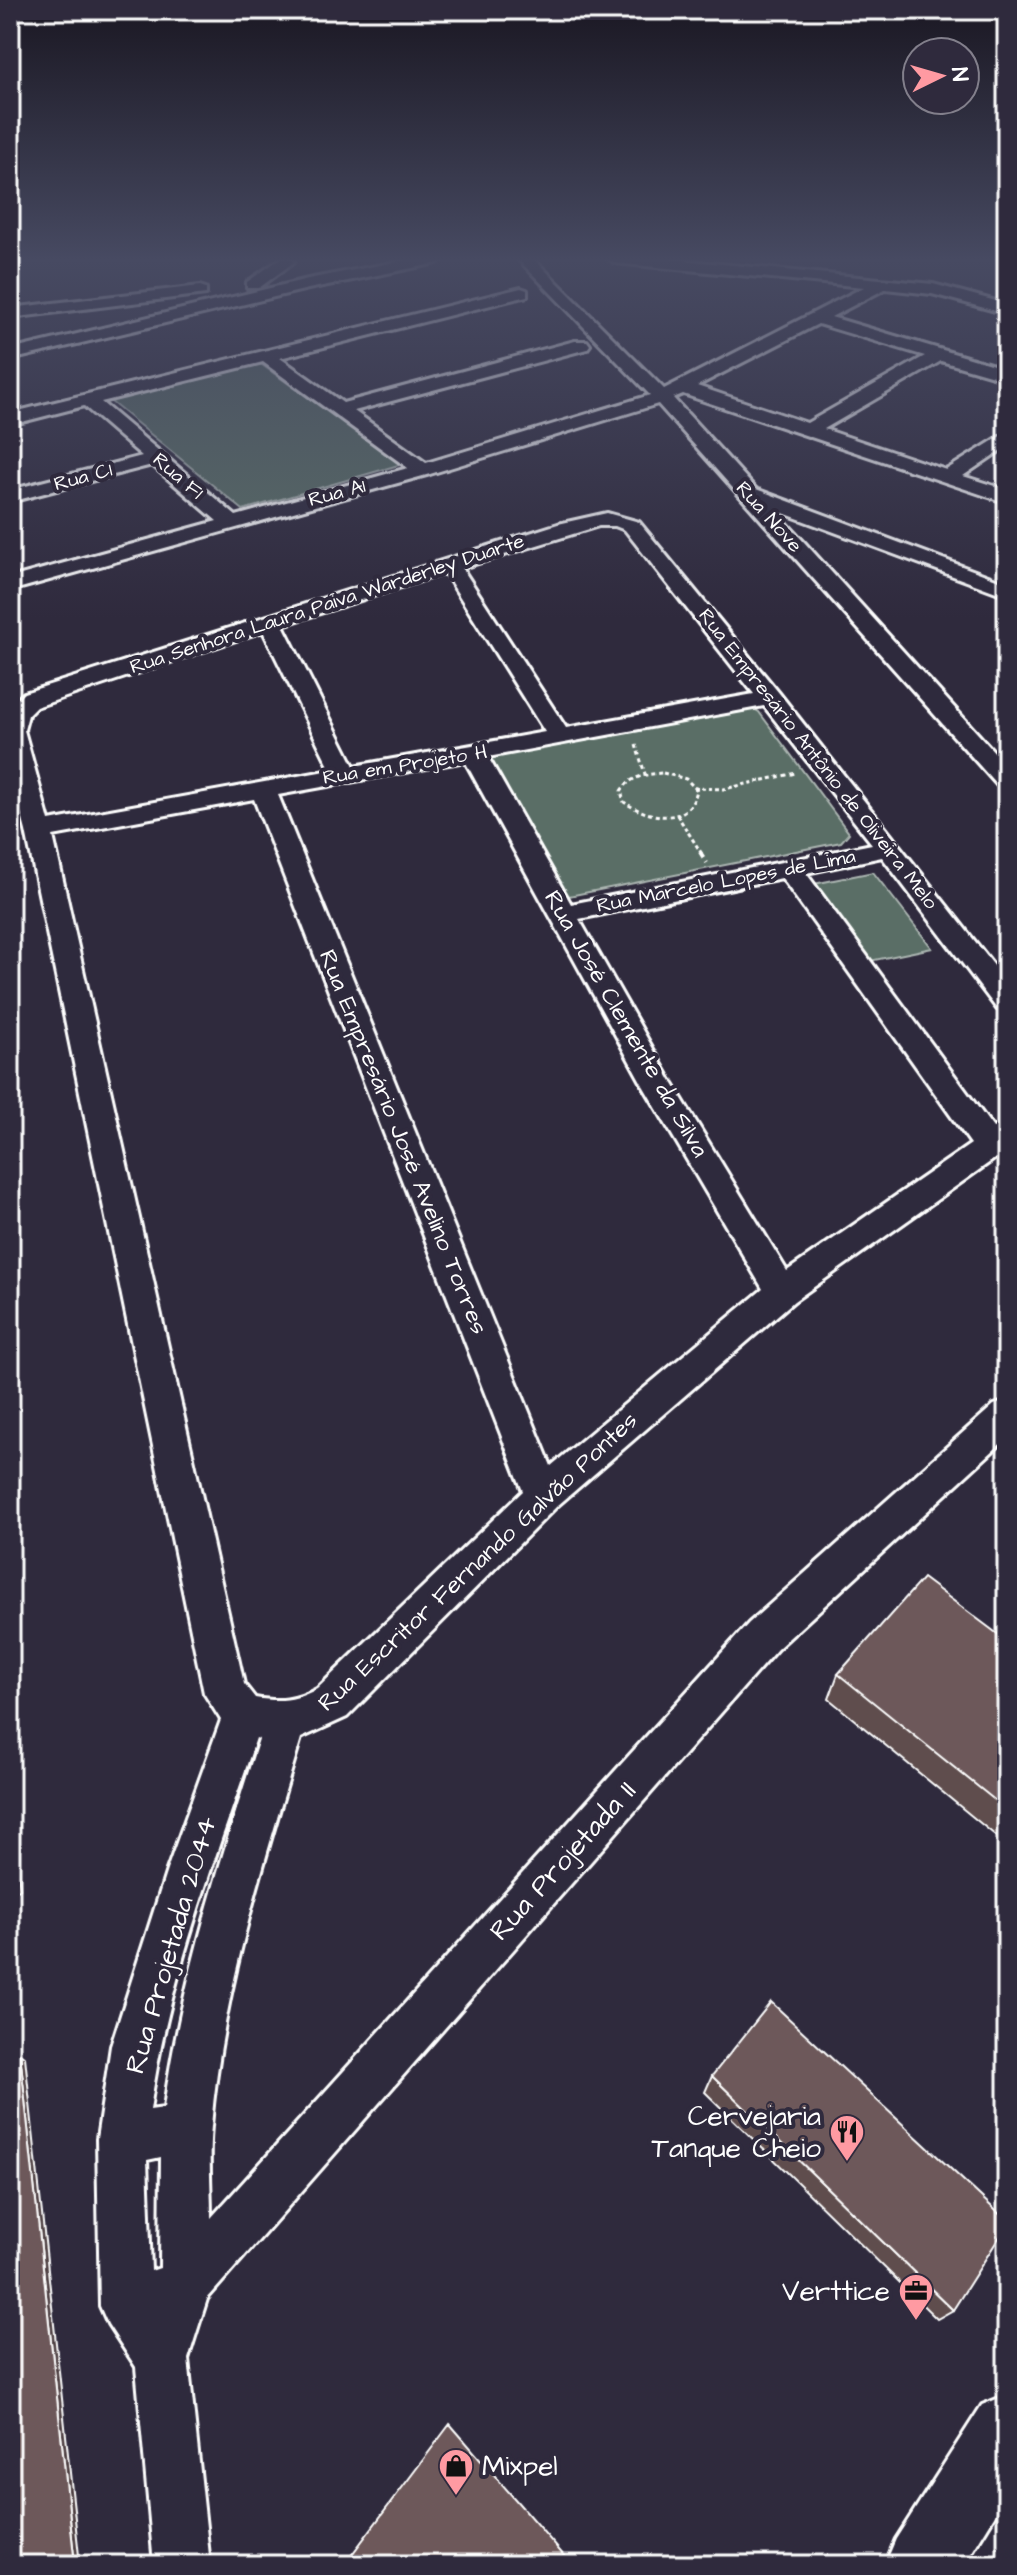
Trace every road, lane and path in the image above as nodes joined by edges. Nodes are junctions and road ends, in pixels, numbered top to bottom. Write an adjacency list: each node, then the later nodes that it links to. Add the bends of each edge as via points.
1 (174, 378): 9 (street)
2 (298, 378): 10 (street)
3 (457, 378): 10 (street)
4 (643, 378): 8 (street, Rua Nove)
5 (703, 378): 7 (street, Rua A1)
6 (899, 378): 12 (street)
7 (684, 388): 8 (street, Rua A1); 12 (street)
8 (662, 397): 15 (street, Rua A1); 17 (street, Rua Nove)
9 (88, 400): 11 (street); 14 (street, Rua F1)
10 (342, 409): 15 (street)
11 (10, 419)
12 (807, 431): 16 (street)
13 (1007, 438): 16 (street)
14 (156, 458): 18 (street, Rua C1); 21 (street, Rua F1)
15 (423, 470): 21 (street, Rua A1)
16 (948, 477): 19 (street)
17 (746, 492): 24 (street); 31 (street, Rua Nove)
18 (10, 496)
19 (1007, 497)
20 (624, 521): 22 (street, Rua Senhora Laura Paiva Warderley Duarte, via 602,519 565,528); 26 (street, Rua Empresário Antônio de Oliveira Melo)
21 (231, 522): 23 (street, Rua A1)
22 (450, 565): 25 (street, Rua Senhora Laura Paiva Warderley Duarte); 27 (street)
23 (10, 585)
24 (1007, 590)
25 (270, 622): 30 (street); 35 (street, Rua Senhora Laura Paiva Warderley Duarte, via 32,698 14,717 12,730)
26 (771, 698): 27 (street, Rua em Projeto H); 29 (street, Rua Empresário Antônio de Oliveira Melo)
27 (560, 737): 28 (street, Rua em Projeto H)
28 (474, 754): 30 (street, Rua em Projeto H); 39 (street, Rua José Clemente da Silva)
29 (825, 769): 32 (path, via 724,789); 36 (street, Rua Empresário Antônio de Oliveira Melo)
30 (345, 774): 33 (street, Rua em Projeto H)
31 (1007, 781)
32 (694, 788): 34 (path, via 697,801); 34 (path, via 686,779 663,773 635,776 621,791 624,802 641,813)
33 (263, 789): 35 (street, Rua em Projeto H); 44 (street, Rua Empresário José Avelino Torres)
34 (677, 815): 38 (path, via 689,825 696,848)
35 (39, 831): 45 (street, via 225,1693)
36 (889, 848): 37 (street, Rua Marcelo Lopes de Lima); 40 (street, Rua Empresário Antônio de Oliveira Melo)
37 (789, 868): 38 (street, Rua Marcelo Lopes de Lima); 41 (street)
38 (722, 882): 39 (street, Rua Marcelo Lopes de Lima)
39 (562, 914): 42 (street, Rua José Clemente da Silva)
40 (1007, 1002)
41 (998, 1140): 42 (street, Rua Escritor Fernando Galvão Pontes)
42 (782, 1292): 44 (street, Rua Escritor Fernando Galvão Pontes)
43 (1007, 1416): 48 (street, Rua Projetada II, via 763,1636)
44 (544, 1495): 45 (street, Rua Escritor Fernando Galvão Pontes, via 332,1703 303,1720)
45 (264, 1720): 46 (street, Rua Projetada 2044, via 235,1885 196,2048); 47 (street, Rua Projetada 2044, via 184,1885 135,2046)
46 (186, 2129): 47 (street); 48 (street, Rua Projetada 2044)
47 (122, 2139): 49 (street, Rua Projetada 2044)
48 (186, 2284): 49 (street, Rua Projetada II); 50 (street, Rua Projetada 2044)
49 (126, 2306): 50 (street, Rua Projetada 2044)
50 (162, 2359): 52 (street, Rua Projetada 2044)
51 (1007, 2430): 53 (main road)
52 (182, 2565)
53 (922, 2565)

